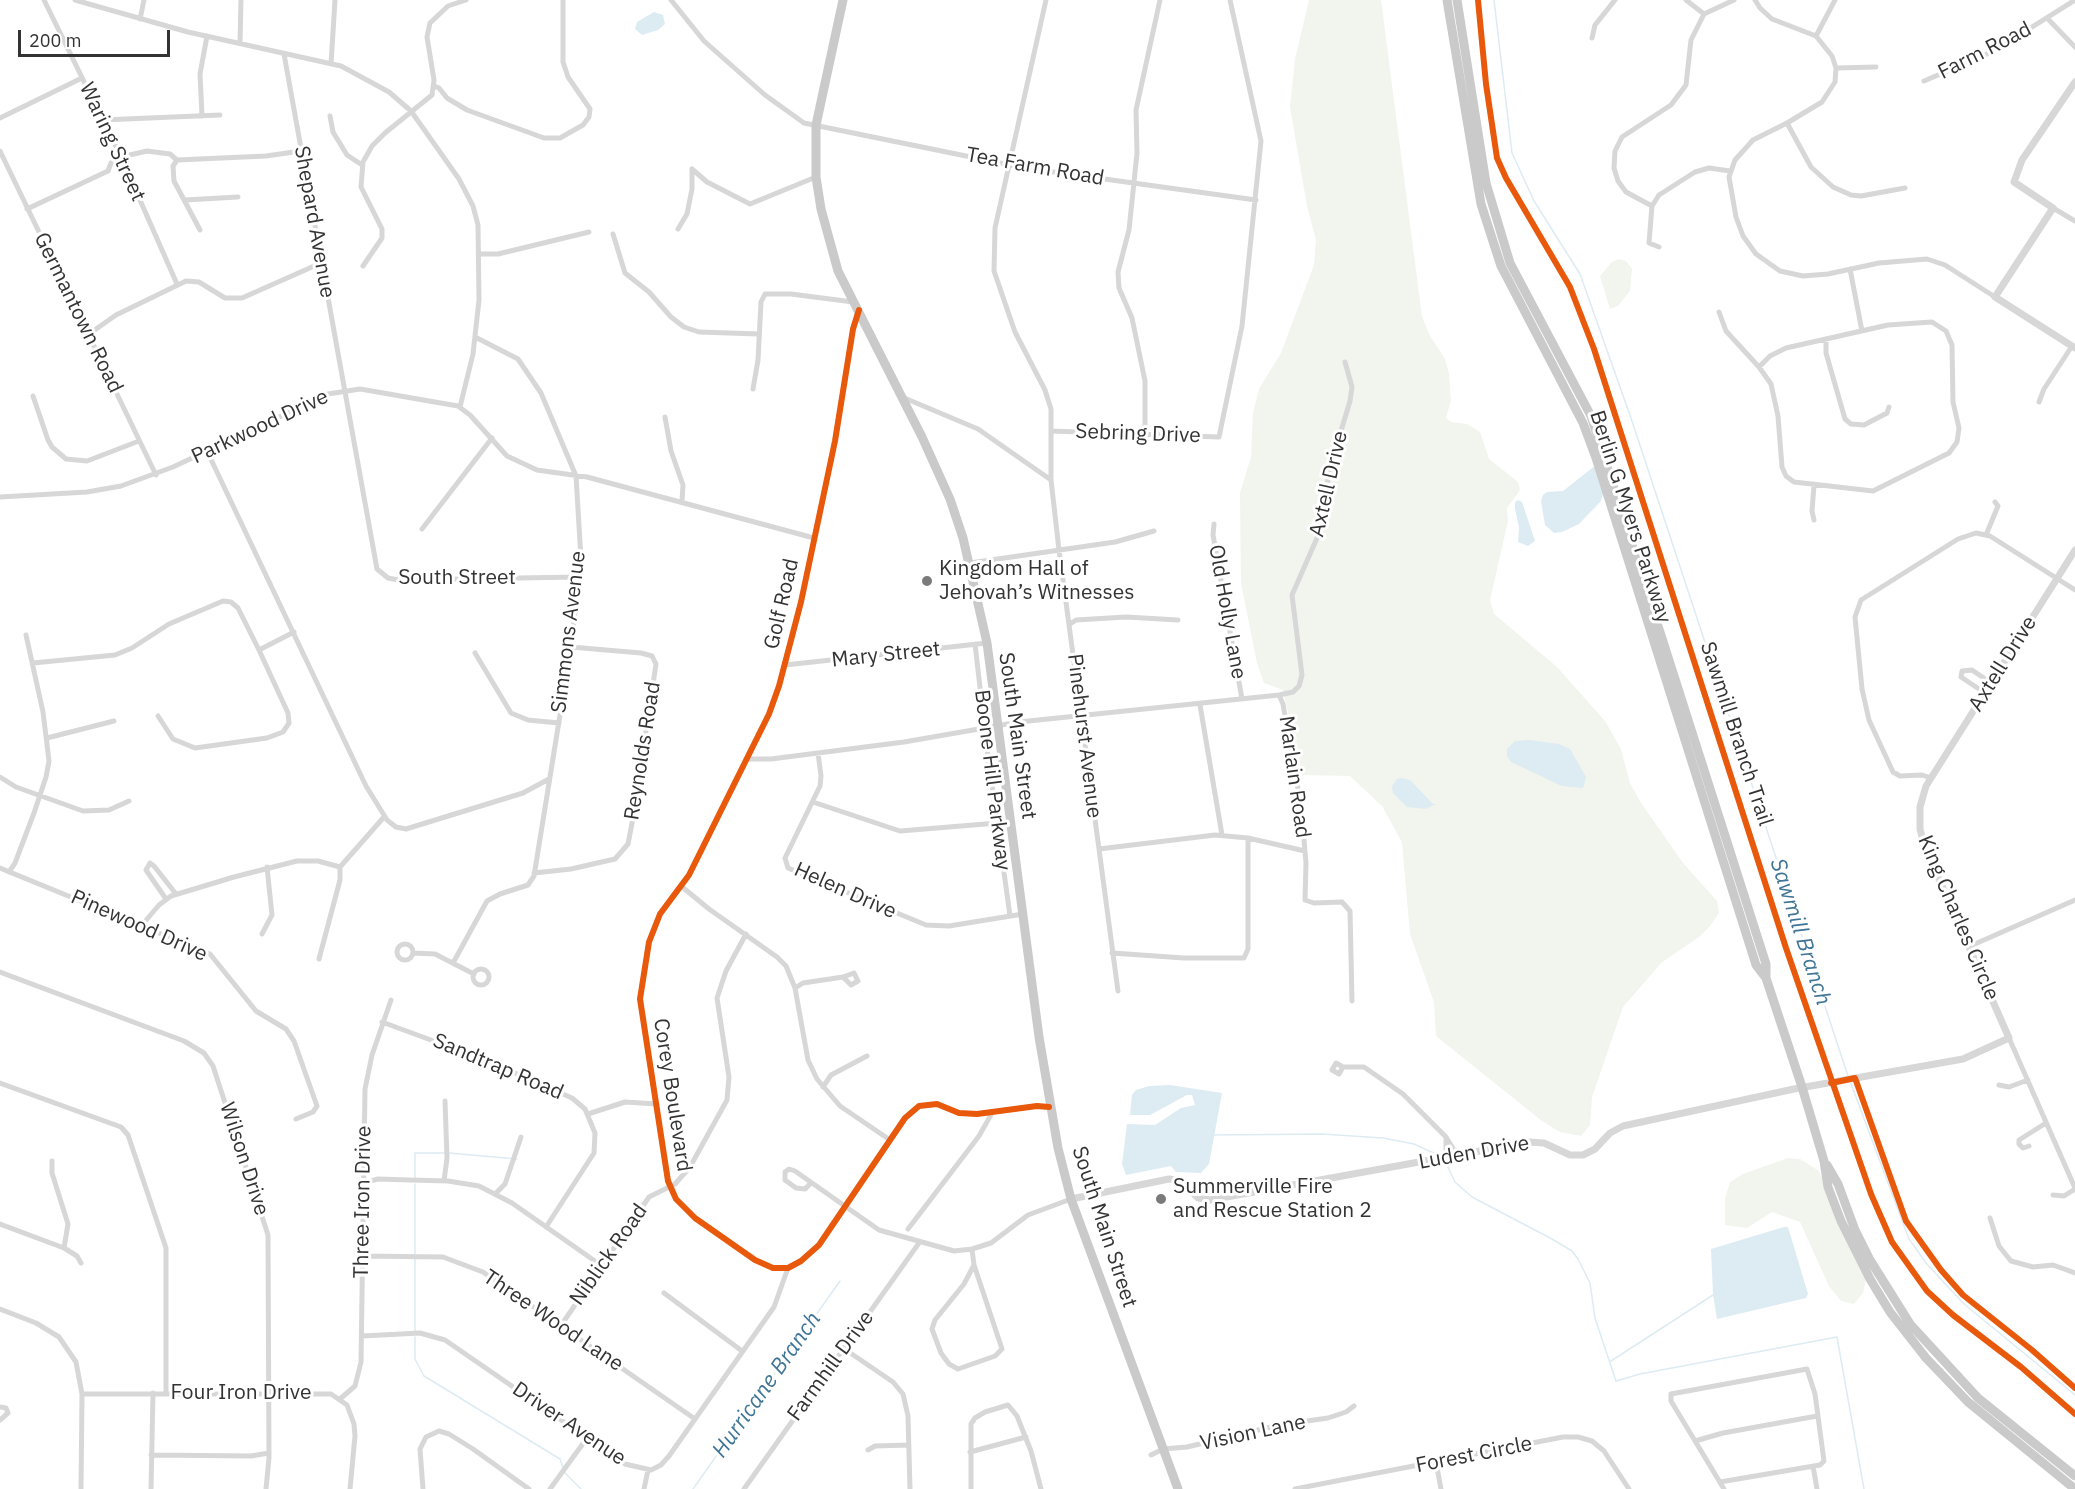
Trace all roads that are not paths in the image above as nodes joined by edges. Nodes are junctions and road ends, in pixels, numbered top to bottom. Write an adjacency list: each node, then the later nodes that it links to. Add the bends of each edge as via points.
1 (44, 0): 35 (street, Waring Street)
2 (75, 0): 24 (street)
3 (144, 0): 24 (street)
4 (241, 0): 29 (street)
5 (335, 0): 32 (street)
6 (444, 0): 22 (street)
7 (466, 0): 22 (street)
8 (562, 0): 37 (street, via 564,68 590,109 583,125 560,138 544,138 467,110)
9 (671, 0): 46 (street, Tea Farm Road, via 704,41 752,83 798,120)
10 (843, 0): 46 (main road, South Main Street)
11 (1046, 0): 52 (street, Pinehurst Avenue)
12 (1160, 0): 55 (street, via 1136,110)
13 (1230, 0): 59 (street, via 1261,141)
14 (1447, 0): 117 (main road, Berlin G Myers Parkway, via 1481,204 1501,266 1583,423)
15 (1457, 0): 115 (main road, Berlin G Myers Parkway, via 1486,183 1510,263 1591,416)
16 (1615, 0): 28 (street, via 1595,25)
17 (1686, 0): 23 (street)
18 (1734, 0): 23 (street)
19 (1755, 0): 27 (street, via 1772,19)
20 (1835, 0): 27 (street)
21 (2075, 0): 25 (street, Farm Road)
22 (448, 6): 37 (street, via 432,19 428,33)
23 (1704, 14): 60 (street, via 1691,40 1686,85 1671,105 1622,137 1615,151 1618,182 1626,192)
24 (140, 19): 26 (street)
25 (2048, 19): 30 (street); 36 (street, Farm Road, via 1994,51)
26 (207, 36): 29 (street); 41 (street, via 200,74)
27 (1816, 36): 34 (street)
28 (1592, 38)
29 (240, 43): 31 (street)
30 (2075, 47)
31 (284, 54): 32 (street); 48 (street, Shepard Avenue)
32 (331, 64): 39 (street, via 389,92)
33 (1876, 67): 34 (street)
34 (1836, 68): 45 (street, via 1835,82 1822,102)
35 (82, 78): 43 (street); 44 (street, Waring Street)
36 (1924, 81)
37 (434, 86): 39 (street, via 430,98)
38 (2074, 87): 61 (street, via 2022,160 2014,182)
39 (411, 111): 51 (street, via 372,146); 69 (street, via 469,197 478,225)
40 (220, 115): 41 (street)
41 (202, 116): 44 (street)
42 (330, 116): 51 (street, via 333,132 347,155)
43 (0, 118)
44 (102, 120): 49 (street, Waring Street)
45 (1787, 123): 53 (street, via 1753,140 1738,155); 56 (street, via 1811,167 1833,187 1862,196)
46 (816, 125): 52 (street, Tea Farm Road); 54 (main road, South Main Street)
47 (0, 151): 62 (street, Germantown Road)
48 (301, 151): 50 (street); 70 (street, Shepard Avenue)
49 (121, 157): 50 (street, via 160,151); 62 (street, via 111,163 108,171); 73 (street, Waring Street)
50 (177, 160): 58 (street, via 173,166 174,181)
51 (362, 165): 71 (street, via 361,187 382,229 382,238)
52 (1010, 165): 55 (street, Tea Farm Road); 93 (street, Pinehurst Avenue, via 995,228 994,271 1015,332 1047,394)
53 (1730, 171): 60 (street, via 1708,168 1695,172 1668,188); 72 (street, via 1729,185 1740,227 1761,259 1780,271 1803,276)
54 (816, 177): 64 (street, via 750,204 707,182 692,169 687,214); 75 (main road, South Main Street, via 833,258)
55 (1133, 183): 59 (street, Tea Farm Road); 94 (street, via 1129,230 1118,280 1132,318 1146,381)
56 (1905, 188)
57 (238, 197): 58 (street)
58 (185, 200): 65 (street)
59 (1256, 200): 94 (street, Sebring Drive, via 1242,326 1219,438)
60 (1652, 206): 68 (street, via 1649,243)
61 (2053, 208): 63 (street); 74 (street)
62 (27, 209): 78 (street, Germantown Road)
63 (2075, 221)
64 (678, 229)
65 (200, 230)
66 (589, 231): 69 (street, via 498,254)
67 (613, 234): 79 (street, via 625,273 684,327 699,332)
68 (1659, 248)
69 (481, 254): 80 (street)
70 (321, 263): 73 (street, via 242,298 225,298 193,280); 86 (street, Shepard Avenue)
71 (363, 266)
72 (1850, 269): 74 (street, via 1904,260 1934,261); 77 (street)
73 (177, 284): 78 (street, via 116,315)
74 (1995, 297): 82 (street)
75 (857, 306): 79 (street, via 767,293 761,302); 88 (main road, South Main Street); 112 (street, Golf Road, via 842,411)
76 (1719, 312): 84 (street, via 1726,332)
77 (1862, 331): 81 (street); 97 (street, via 1916,322 1932,322 1946,331 1953,350)
78 (89, 334): 96 (street, Germantown Road)
79 (759, 334): 85 (street)
80 (475, 337): 90 (street); 101 (street, Simmons Avenue, via 512,356 526,370 541,393)
81 (1826, 339): 84 (street, via 1777,351); 91 (street, via 1826,353 1845,419 1864,425 1887,413)
82 (2073, 347): 89 (street)
83 (1345, 362): 134 (street, Axtell Drive, via 1352,387 1350,401 1329,471 1321,529 1292,595 1302,680 1290,694)
84 (1759, 367): 103 (street, via 1771,384 1775,399 1784,472 1794,482)
85 (753, 389)
86 (343, 390): 90 (street, Parkwood Drive, via 360,389); 99 (street, Parkwood Drive); 118 (street, South Street, via 375,563 388,578)
87 (33, 396): 96 (street, via 48,440 66,459 87,461)
88 (902, 397): 102 (street, via 978,429); 116 (main road, South Main Street, via 950,499)
89 (2039, 402)
90 (460, 407): 95 (street)
91 (1889, 407)
92 (665, 417): 105 (street, via 683,485)
93 (1051, 431): 94 (street, Sebring Drive); 102 (street, Pinehurst Avenue)
94 (1145, 436)
95 (492, 438): 101 (street, via 521,465); 109 (street)
96 (139, 441): 100 (street, Germantown Road)
97 (1957, 442): 98 (street); 103 (street, via 1948,453 1881,489)
98 (1965, 446)
99 (207, 451): 100 (street, Parkwood Drive); 123 (street)
100 (156, 475): 104 (street, Parkwood Drive, via 99,491)
101 (576, 476): 105 (street); 118 (street, Simmons Avenue)
102 (1052, 480): 113 (street, Pinehurst Avenue)
103 (1814, 485): 107 (street)
104 (0, 497)
105 (682, 501): 112 (street)
106 (1995, 502): 111 (street, via 1998,506)
107 (1814, 520)
108 (1214, 524): 135 (street, Old Holly Lane)
109 (422, 529)
110 (1154, 531): 113 (street, via 1115,542)
111 (1986, 535): 119 (street); 147 (street, via 1965,536 1889,581 1861,600 1855,617 1864,705 1888,762 1900,776)
112 (814, 538): 131 (street, Golf Road)
113 (1059, 550): 116 (street); 122 (street, Pinehurst Avenue)
114 (2075, 550): 119 (street, Axtell Drive)
115 (1638, 560): 117 (main road); 180 (main road, Berlin G Myers Parkway, via 1767,964)
116 (970, 563): 125 (main road, South Main Street)
117 (1628, 563): 180 (main road, Berlin G Myers Parkway, via 1756,965)
118 (579, 577): 127 (street, Simmons Avenue)
119 (2057, 579): 120 (street); 132 (street, Axtell Drive)
120 (2075, 590)
121 (1178, 620): 122 (street, via 1125,617 1076,620)
122 (1070, 624): 138 (street, Pinehurst Avenue)
123 (294, 632): 128 (street); 152 (street)
124 (26, 635): 130 (street)
125 (987, 643): 126 (street, Mary Street); 141 (main road, South Main Street)
126 (975, 644): 131 (street, Mary Street); 142 (street, Boone Hill Parkway)
127 (571, 647): 140 (street, Simmons Avenue); 162 (street, Reynolds Road, via 641,653 652,656 656,664 628,844 609,861)
128 (259, 650): 130 (street, via 238,608 223,601 169,624 115,655); 137 (street, via 288,713 289,723 283,732 267,738 195,747 173,739)
129 (475, 653): 140 (street, via 511,713 528,720)
130 (33, 663): 143 (street)
131 (785, 665): 145 (street, Golf Road, via 769,714)
132 (1991, 683): 133 (street, Axtell Drive); 133 (street, via 1972,670 1962,671 1961,677)
133 (1984, 693): 147 (street, Axtell Drive)
134 (1279, 695): 135 (street); 157 (street, Marlain Road, via 1301,806)
135 (1242, 699): 136 (street)
136 (1200, 705): 138 (street); 154 (street)
137 (158, 716)
138 (1081, 716): 141 (street); 156 (street, Pinehurst Avenue)
139 (114, 721): 143 (street)
140 (559, 723): 148 (street, Simmons Avenue)
141 (998, 726): 142 (street); 167 (main road, South Main Street)
142 (985, 730): 144 (street); 153 (street, Boone Hill Parkway)
143 (47, 738): 149 (street, via 47,772)
144 (818, 753): 145 (street); 151 (street, Helen Drive, via 822,776)
145 (746, 759): 163 (street, Golf Road)
146 (0, 777): 149 (street)
147 (1931, 778): 172 (street, King Charles Circle, via 1920,807 1921,837)
148 (549, 779): 152 (street, via 524,793 406,829 396,827); 162 (street, Simmons Avenue)
149 (40, 796): 150 (street, via 89,812 109,810); 161 (street)
150 (129, 801)
151 (813, 802): 153 (street, via 900,831); 168 (street, Helen Drive, via 785,858 788,868 926,925 949,926)
152 (384, 817): 159 (street)
153 (998, 823): 168 (street, Boone Hill Parkway)
154 (1222, 835): 155 (street); 156 (street)
155 (1248, 838): 157 (street); 174 (street, via 1248,948 1244,958)
156 (1099, 849): 174 (street, Pinehurst Avenue)
157 (1305, 851): 184 (street, Marlain Road, via 1305,900 1342,902 1350,910)
158 (267, 867): 159 (street, via 312,860); 164 (street); 170 (street, via 272,915)
159 (340, 867): 175 (street)
160 (0, 868): 161 (street, Pinewood Drive)
161 (9, 872): 169 (street, Pinewood Drive)
162 (534, 873): 176 (street, Simmons Avenue, via 531,881 487,901)
163 (681, 886): 171 (street); 195 (street, Corey Boulevard, via 654,928 640,999)
164 (176, 894): 165 (street); 165 (street, via 150,863 147,872)
165 (166, 899): 169 (street)
166 (2075, 900): 172 (street)
167 (1023, 914): 168 (street, Helen Drive); 196 (main road, South Main Street)
168 (1010, 916)
169 (142, 925): 199 (street, Pinewood Drive, via 207,951 256,1011 291,1035 317,1106)
170 (262, 934)
171 (746, 934): 181 (street, via 782,961); 213 (street, Niblick Road, via 717,998 729,1077 727,1100 690,1167)
172 (1968, 947): 186 (street, King Charles Circle)
173 (413, 953): 176 (street, via 435,954)
174 (1112, 953): 182 (street, Pinehurst Avenue)
175 (320, 959)
176 (453, 963): 178 (street)
177 (0, 972): 238 (street, Wilson Drive, via 184,1041 209,1059 268,1235)
178 (474, 974)
179 (843, 978): 181 (street, via 803,982)
180 (1766, 978): 193 (main road, Berlin G Myers Parkway)
181 (795, 988): 192 (street, via 808,1060)
182 (1118, 991)
183 (391, 1000): 185 (street, Three Iron Drive)
184 (1352, 1001)
185 (382, 1022): 198 (street, Sandtrap Road, via 453,1046 560,1092 577,1101); 210 (street, Three Iron Drive, via 365,1089)
186 (2008, 1038): 189 (street, King Charles Circle); 193 (street, Luden Drive, via 1963,1059)
187 (867, 1056): 192 (street, via 837,1071)
188 (1343, 1067): 202 (street, via 1370,1070 1414,1103)
189 (2028, 1080): 191 (street, via 2009,1087); 200 (street, King Charles Circle)
190 (0, 1083): 237 (street, via 121,1127 128,1135 166,1248)
191 (1999, 1086)
192 (823, 1087): 203 (street, via 840,1106)
193 (1802, 1087): 205 (street, Luden Drive, via 1623,1126 1583,1155 1570,1155 1537,1141); 208 (main road, Berlin G Myers Parkway)
194 (445, 1101): 209 (street)
195 (657, 1104): 198 (street, via 625,1102); 213 (street, Corey Boulevard)
196 (1049, 1107): 197 (street); 216 (main road, South Main Street)
197 (993, 1113): 203 (street, via 965,1114 925,1104 909,1113); 221 (street)
198 (588, 1114): 220 (street, via 595,1133 594,1153)
199 (296, 1119)
200 (2046, 1123): 204 (street, via 2019,1140 2023,1148); 212 (street, King Charles Circle)
201 (521, 1137): 214 (street, via 505,1184)
202 (1446, 1137): 205 (street); 206 (street)
203 (890, 1140): 217 (street)
204 (2029, 1146)
205 (1457, 1155): 206 (street, Luden Drive)
206 (1446, 1157): 216 (street, Luden Drive, via 1210,1200 1198,1198 1181,1181 1169,1179)
207 (52, 1161): 223 (street, via 51,1173 68,1224)
208 (1824, 1161): 260 (main road, Berlin G Myers Parkway, via 1838,1184 1870,1260 1910,1324 1978,1398); 280 (main road, Berlin G Myers Parkway, via 1828,1187 1855,1251 1908,1336 1968,1402)
209 (444, 1181): 210 (street, via 378,1179); 214 (street, via 472,1184)
210 (363, 1183): 225 (street, Three Iron Drive)
211 (811, 1183): 211 (street, via 795,1170 785,1172 785,1180 796,1188 805,1189); 217 (street)
212 (2074, 1185): 215 (street, via 2064,1196)
213 (670, 1187): 228 (street, Niblick Road, via 649,1197); 229 (street, Corey Boulevard, via 695,1218 755,1260 773,1268)
214 (496, 1193): 220 (street)
215 (2053, 1195)
216 (1071, 1199): 224 (street, via 1028,1215 995,1241); 251 (main road, South Main Street)
217 (844, 1207): 222 (street, via 879,1230); 229 (street, via 811,1254)
218 (1990, 1218): 230 (street, via 1999,1246 2012,1261 2033,1267 2053,1265)
219 (0, 1224): 223 (street)
220 (546, 1227): 228 (street)
221 (908, 1228)
222 (919, 1243): 224 (street, via 954,1251); 235 (street, Farmhill Drive)
223 (64, 1248): 226 (street)
224 (972, 1249): 227 (street)
225 (363, 1256): 233 (street, Three Wood Lane, via 424,1255 456,1261 490,1276); 234 (street, Three Iron Drive)
226 (81, 1263)
227 (974, 1265): 227 (street, via 932,1329 941,1353 958,1369 995,1356 1002,1349)
228 (602, 1266): 233 (street, Niblick Road)
229 (788, 1268): 236 (street, Driver Avenue, via 774,1306)
230 (2075, 1273)
231 (664, 1293): 236 (street)
232 (0, 1310): 239 (street, via 36,1323 63,1341 76,1362)
233 (562, 1324): 245 (street, Three Wood Lane)
234 (362, 1336): 241 (street, Three Iron Drive, via 358,1381 350,1394); 248 (street, Driver Avenue, via 420,1333 445,1340)
235 (843, 1348): 250 (street, via 901,1390 907,1407); 270 (street, Farmhill Drive)
236 (742, 1351): 245 (street, Driver Avenue)
237 (166, 1393): 238 (street, Four Iron Drive); 240 (street, Four Iron Drive)
238 (269, 1393): 241 (street, Four Iron Drive, via 326,1393); 254 (street, Wilson Drive)
239 (81, 1394): 240 (street, Four Iron Drive); 262 (street)
240 (153, 1394): 255 (street)
241 (340, 1399): 265 (street, Four Iron Drive, via 351,1413 356,1436)
242 (1354, 1406): 251 (street, Vision Lane, via 1328,1418)
243 (0, 1407): 246 (street, via 8,1413)
244 (1817, 1416): 249 (street); 249 (street, via 1808,1369 1673,1393 1671,1401); 258 (street, via 1825,1458 1820,1465)
245 (695, 1419): 259 (street, Driver Avenue, via 665,1461)
246 (0, 1420)
247 (1026, 1437): 253 (street); 253 (street, via 1014,1409 1000,1406 972,1421); 273 (street)
248 (587, 1438): 259 (street, Driver Avenue, via 625,1464); 268 (street)
249 (1695, 1441): 261 (street)
250 (909, 1445): 252 (street, via 875,1446); 271 (street)
251 (1163, 1449): 256 (street, Vision Lane); 274 (main road, South Main Street)
252 (868, 1450)
253 (970, 1452): 272 (street)
254 (269, 1453): 255 (street); 264 (street, Wilson Drive)
255 (151, 1455): 263 (street)
256 (1151, 1455)
257 (1436, 1462): 275 (street, Forest Circle); 276 (street); 277 (street, Forest Circle, via 1578,1437 1592,1441 1604,1451)
258 (1813, 1466): 261 (street); 279 (street)
259 (648, 1470): 269 (street)
260 (2075, 1476)
261 (1720, 1482): 278 (street)
262 (81, 1489)
263 (151, 1489)
264 (266, 1489)
265 (350, 1489)
266 (423, 1489): 267 (street, via 420,1449 426,1437 439,1431 473,1449)
267 (529, 1489)
268 (550, 1489)
269 (644, 1489)
270 (744, 1489)
271 (910, 1489)
272 (971, 1489)
273 (1041, 1489)
274 (1178, 1489)
275 (1295, 1489)
276 (1441, 1489)
277 (1629, 1489)
278 (1724, 1489)
279 (1817, 1489)
280 (2075, 1489)

